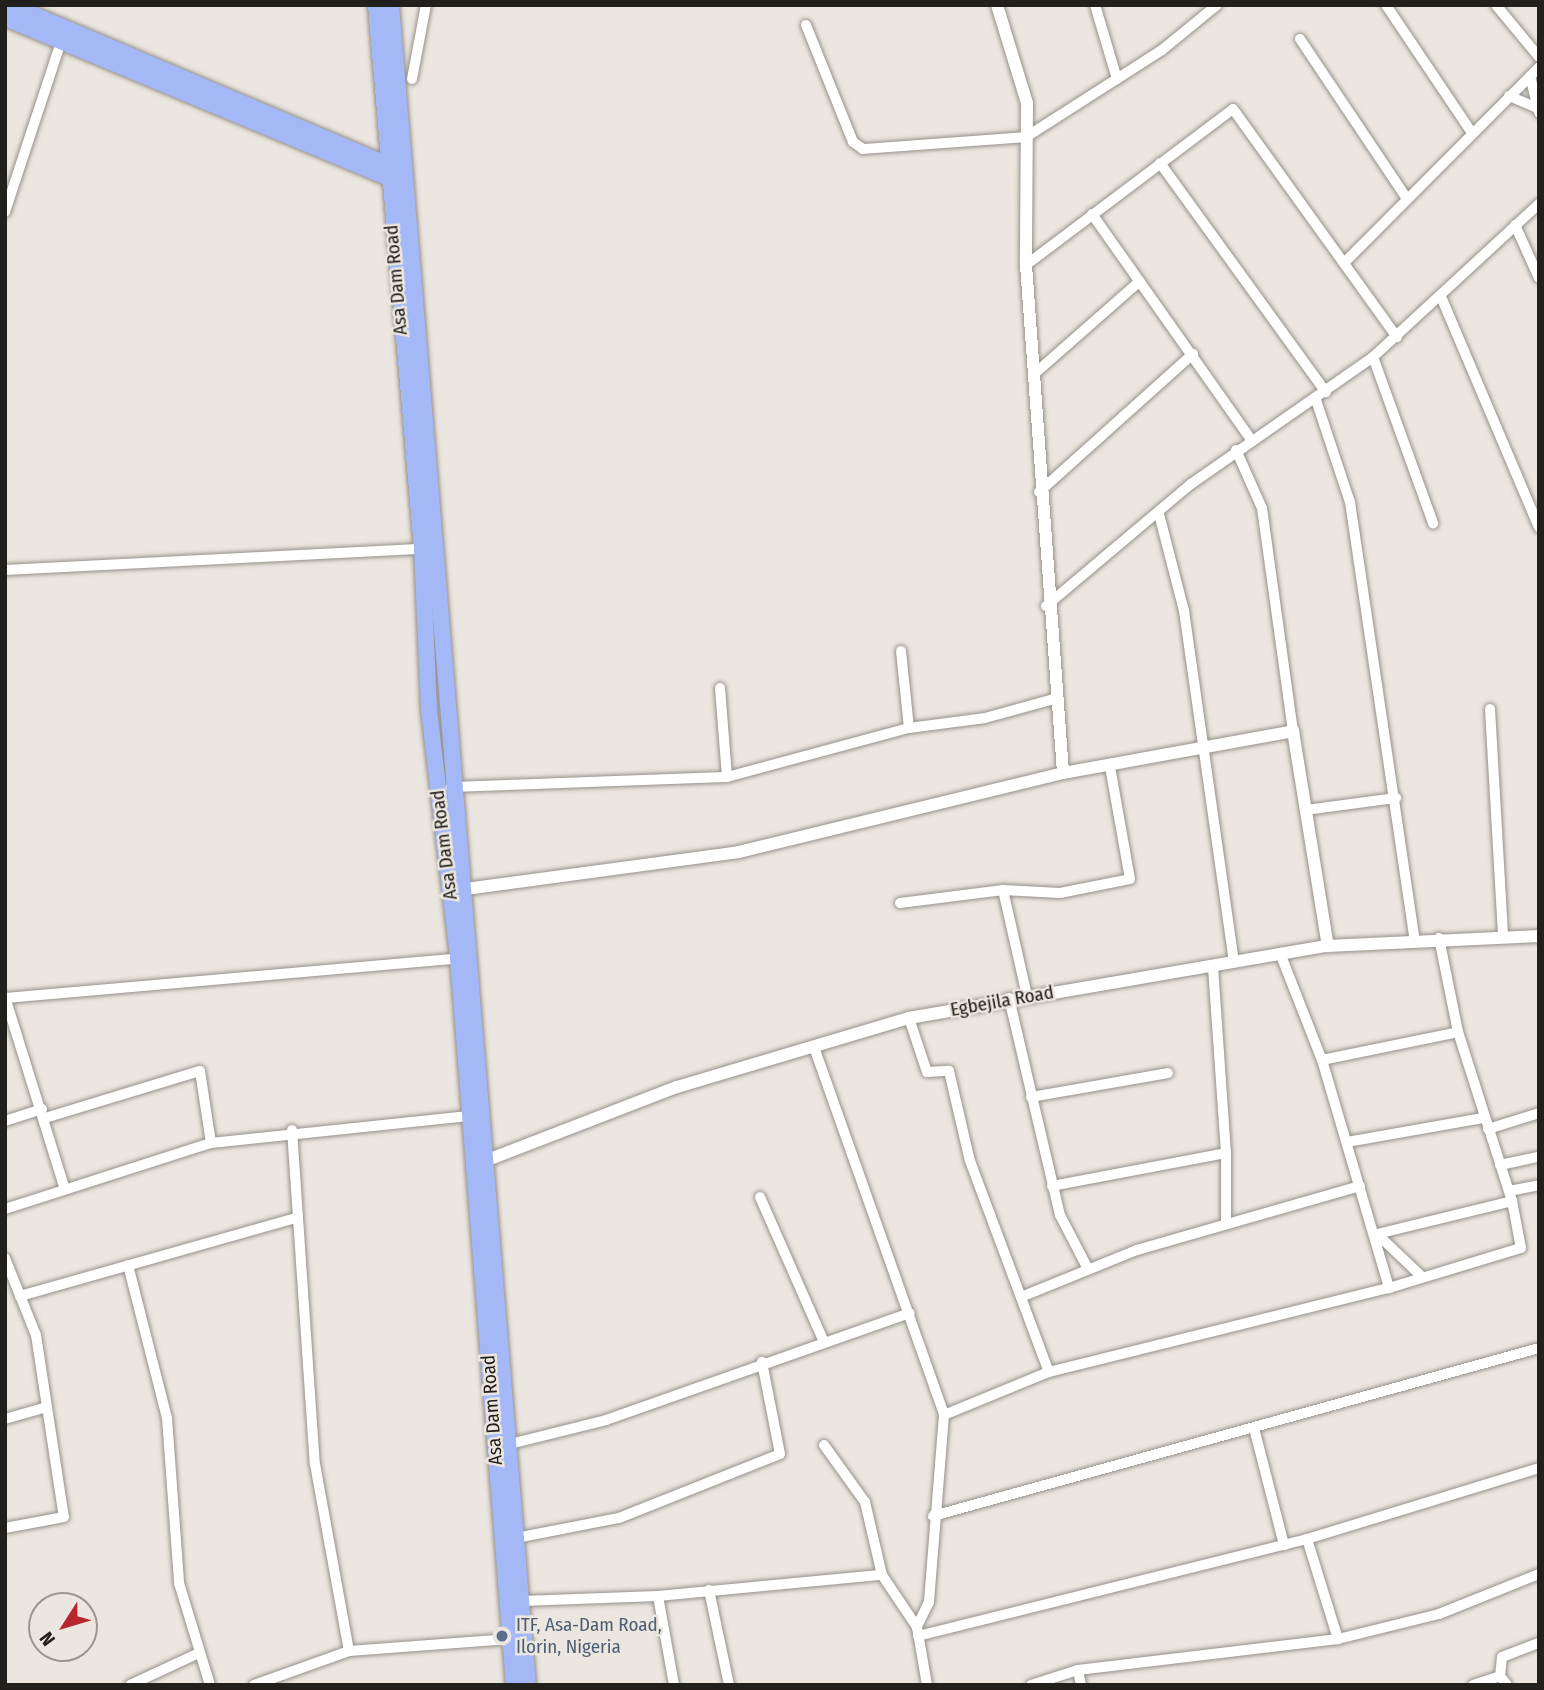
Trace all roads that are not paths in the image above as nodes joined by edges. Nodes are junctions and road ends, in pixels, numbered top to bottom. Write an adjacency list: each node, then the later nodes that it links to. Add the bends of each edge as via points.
1 (11, 5): 19 (main road)
2 (376, 5): 22 (main road, Asa Dam Road)
3 (391, 5): 29 (main road, Asa Dam Road)
4 (426, 5): 17 (street)
5 (997, 5): 24 (street, via 1027,103)
6 (1095, 5): 18 (street)
7 (1217, 5): 18 (street)
8 (1386, 5): 23 (street)
9 (1496, 5): 14 (street)
10 (5, 19): 13 (main road)
11 (806, 25): 24 (street, via 858,148)
12 (1300, 39): 30 (street)
13 (61, 42): 19 (main road); 33 (street)
14 (1539, 58)
15 (1539, 67): 16 (street)
16 (1530, 76): 20 (street); 21 (street)
17 (412, 79)
18 (1117, 79): 24 (street)
19 (203, 93): 25 (main road); 27 (main road)
20 (1509, 96): 21 (street); 23 (street)
21 (1537, 110)
22 (385, 131): 25 (main road); 28 (main road, Asa Dam Road)
23 (1472, 133): 30 (street)
24 (1026, 137): 37 (street)
25 (361, 153): 28 (main road)
26 (1160, 163): 34 (street); 36 (street, via 1233,109); 45 (street)
27 (368, 170): 28 (main road); 31 (main road)
28 (388, 172): 29 (main road); 31 (main road, Asa Dam Road)
29 (405, 177): 66 (main road, Asa Dam Road)
30 (1407, 199): 36 (street)
31 (390, 203): 53 (main road, Asa Dam Road)
32 (1539, 204): 35 (street)
33 (5, 212)
34 (1092, 215): 37 (street); 39 (street)
35 (1515, 225): 38 (street); 40 (street)
36 (1345, 262): 41 (street)
37 (1026, 265): 44 (street)
38 (1539, 278)
39 (1140, 281): 42 (street); 44 (street)
40 (1442, 299): 41 (street); 52 (street)
41 (1397, 337): 43 (street)
42 (1193, 354): 47 (street); 49 (street)
43 (1373, 357): 45 (street); 51 (street)
44 (1033, 375): 49 (street)
45 (1326, 393): 46 (street)
46 (1316, 400): 47 (street); 68 (street, via 1350,502)
47 (1251, 439): 48 (street)
48 (1236, 450): 50 (street); 61 (street, via 1262,508)
49 (1040, 492): 55 (street)
50 (1159, 513): 55 (street); 62 (street, via 1184,611)
51 (1433, 523)
52 (1539, 527)
53 (422, 549): 54 (street); 67 (main road, Asa Dam Road)
54 (5, 570)
55 (1046, 606): 58 (street)
56 (901, 651): 60 (street)
57 (720, 688): 65 (street)
58 (1054, 699): 60 (street, via 985,718); 64 (street)
59 (1490, 709): 73 (street)
60 (909, 728): 65 (street)
61 (1293, 731): 62 (street); 69 (street)
62 (1203, 750): 63 (street); 80 (street)
63 (1110, 767): 64 (street); 71 (street, via 1130,879 1060,893)
64 (1062, 773): 70 (street, via 739,852)
65 (727, 777): 66 (street)
66 (456, 787): 67 (street); 70 (main road, Asa Dam Road)
67 (437, 789): 79 (main road, Asa Dam Road)
68 (1396, 799): 69 (street); 76 (street)
69 (1306, 810): 77 (street)
70 (466, 889): 103 (main road, Asa Dam Road)
71 (1003, 890): 72 (street); 82 (street)
72 (900, 903)
73 (1503, 936): 74 (street, Egbejila Road); 75 (street, Egbejila Road)
74 (1539, 936)
75 (1438, 938): 76 (street, Egbejila Road); 87 (street)
76 (1415, 940): 77 (street, Egbejila Road)
77 (1328, 946): 78 (street, Egbejila Road)
78 (1280, 953): 80 (street, Egbejila Road); 89 (street)
79 (458, 958): 83 (street); 94 (main road, Asa Dam Road)
80 (1234, 962): 81 (street, Egbejila Road)
81 (1213, 966): 82 (street, Egbejila Road); 101 (street)
82 (1027, 996): 84 (street, Egbejila Road)
83 (5, 997): 86 (street)
84 (1009, 998): 85 (street, Egbejila Road); 91 (street)
85 (909, 1018): 88 (street, Egbejila Road); 122 (street, via 927,1072 949,1071 970,1161)
86 (8, 1023): 92 (street)
87 (1458, 1032): 89 (street); 95 (street)
88 (814, 1047): 103 (street, Egbejila Road, via 677,1087); 123 (street)
89 (1322, 1060): 99 (street)
90 (1168, 1073): 91 (street)
91 (1031, 1097): 106 (street)
92 (44, 1113): 96 (street); 100 (street, via 200,1071); 108 (street)
93 (1539, 1113): 97 (street)
94 (469, 1116): 98 (street); 146 (main road, Asa Dam Road)
95 (1483, 1118): 97 (street); 99 (street)
96 (5, 1121)
97 (1488, 1129): 104 (street)
98 (292, 1130): 100 (street); 112 (street)
99 (1346, 1142): 107 (street)
100 (211, 1143): 108 (street)
101 (1226, 1153): 106 (street); 113 (street)
102 (1539, 1157): 104 (street)
103 (485, 1161): 132 (main road, Asa Dam Road)
104 (1500, 1165): 109 (street)
105 (1539, 1185): 109 (street)
106 (1052, 1186): 117 (street)
107 (1360, 1186): 113 (street); 114 (street)
108 (64, 1187): 111 (street)
109 (1511, 1196): 114 (street); 118 (street, via 1521,1248)
110 (760, 1197): 124 (street)
111 (5, 1209)
112 (296, 1218): 116 (street); 149 (street, via 320,1512)
113 (1226, 1224): 117 (street)
114 (1377, 1234): 118 (street); 119 (street)
115 (5, 1258): 120 (street)
116 (128, 1265): 120 (street); 150 (street, via 167,1418 179,1583)
117 (1088, 1269): 122 (street)
118 (1420, 1275): 119 (street)
119 (1390, 1288): 127 (street)
120 (19, 1292): 121 (street); 128 (street, via 36,1335)
121 (5, 1293)
122 (1021, 1297): 127 (street)
123 (909, 1313): 124 (street); 129 (street)
124 (824, 1340): 126 (street)
125 (1539, 1348): 131 (street)
126 (762, 1362): 132 (street, via 606,1420); 137 (street, via 780,1454 619,1518)
127 (1049, 1372): 129 (street)
128 (43, 1408): 130 (street); 136 (street, via 64,1517)
129 (944, 1415): 135 (street)
130 (5, 1419)
131 (1254, 1428): 135 (street); 139 (street)
132 (510, 1444): 137 (main road, Asa Dam Road)
133 (824, 1445): 141 (street, via 865,1502)
134 (1539, 1468): 138 (street)
135 (933, 1516): 145 (street, via 929,1602)
136 (5, 1528)
137 (516, 1538): 144 (main road, Asa Dam Road)
138 (1307, 1539): 139 (street); 147 (street)
139 (1284, 1545): 145 (street)
140 (1539, 1574): 147 (street, via 1439,1614)
141 (882, 1575): 142 (street); 145 (street)
142 (709, 1590): 143 (street); 159 (street)
143 (658, 1596): 144 (street); 158 (street)
144 (522, 1601): 157 (main road, Asa Dam Road)
145 (918, 1632): 160 (street)
146 (510, 1639): 149 (street); 156 (main road, Asa Dam Road)
147 (1338, 1639): 151 (street)
148 (1539, 1643): 152 (street, via 1502,1657)
149 (349, 1651): 155 (street)
150 (199, 1653): 153 (street); 154 (street)
151 (1078, 1670): 161 (street); 162 (street)
152 (1503, 1680): 163 (street)
153 (130, 1685)
154 (210, 1685)
155 (254, 1685)
156 (514, 1685)
157 (528, 1685)
158 (674, 1685)
159 (729, 1685)
160 (927, 1685)
161 (1031, 1685)
162 (1081, 1685)
163 (1473, 1685)

